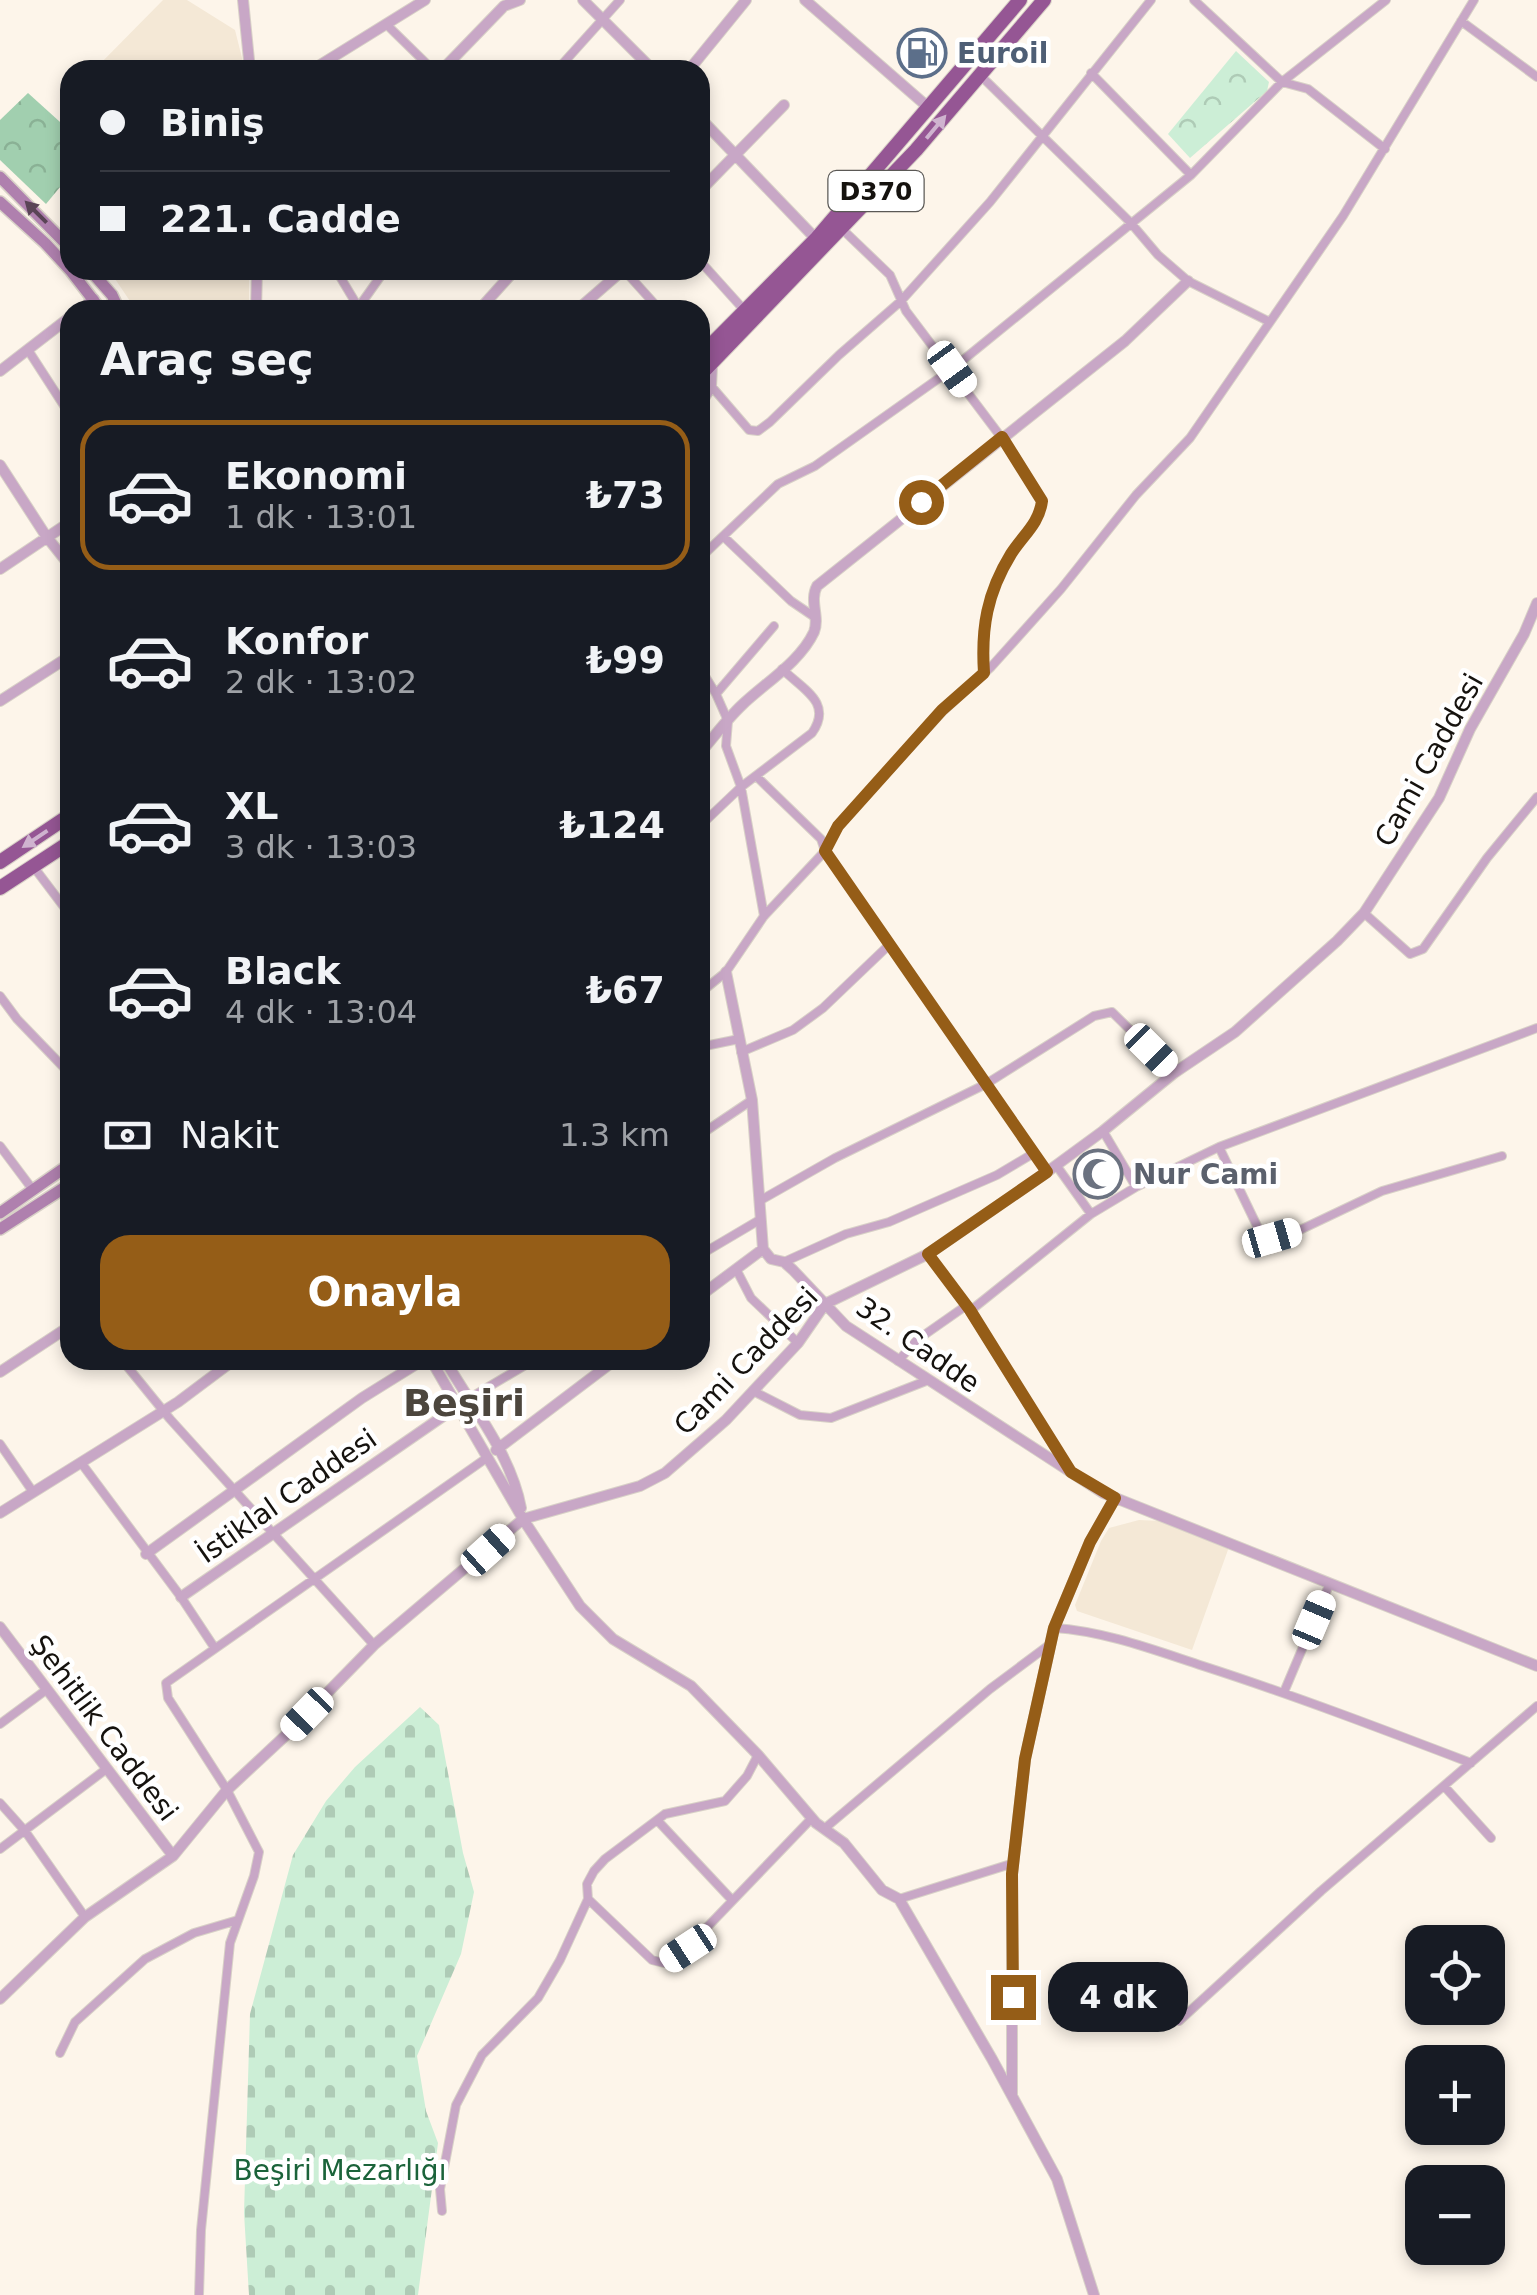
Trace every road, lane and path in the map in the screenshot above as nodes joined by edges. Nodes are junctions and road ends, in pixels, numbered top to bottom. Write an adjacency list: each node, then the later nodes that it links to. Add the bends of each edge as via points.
1 (243, 0): 17 (street)
2 (425, 0): 16 (street)
3 (520, 0): 20 (street, via 504,6)
4 (582, 0): 14 (street)
5 (620, 0): 14 (street)
6 (746, 0): 23 (street)
7 (804, 0): 29 (street)
8 (1020, 0): 29 (highway, D370)
9 (1044, 0): 25 (highway, D370)
10 (1152, 0): 24 (street)
11 (1194, 0): 27 (street)
12 (1386, 0): 27 (street)
13 (1474, 0): 15 (street)
14 (601, 20): 21 (street); 22 (street)
15 (1462, 21): 26 (street); 32 (street)
16 (386, 24): 18 (street); 19 (street)
17 (249, 60)
18 (328, 60)
19 (423, 60)
20 (452, 60)
21 (566, 60)
22 (643, 60)
23 (697, 60)
24 (1091, 73): 31 (street); 34 (street)
25 (980, 75): 31 (street); 39 (highway, D370, one-way to 25)
26 (1537, 77)
27 (1282, 82): 32 (street, via 1308,89); 34 (street)
28 (784, 106): 33 (street)
29 (929, 108): 41 (highway, D370)
30 (710, 129): 33 (street)
31 (1042, 134): 38 (street); 55 (street)
32 (1385, 149): 57 (street)
33 (734, 154): 36 (street); 41 (street)
34 (1191, 175): 38 (street)
35 (0, 177): 40 (main road, one-way to 35)
36 (710, 180)
37 (0, 202): 42 (main road)
38 (1130, 222): 49 (street); 62 (street)
39 (841, 228): 55 (street, via 890,275); 59 (highway, D370)
40 (60, 238)
41 (816, 238): 56 (highway, D370)
42 (60, 259)
43 (710, 272): 56 (street)
44 (78, 280): 50 (main road)
45 (99, 280): 51 (main road)
46 (507, 280): 52 (street)
47 (612, 280): 53 (street)
48 (633, 280): 54 (street)
49 (1188, 282): 57 (street); 68 (street)
50 (95, 300)
51 (114, 300)
52 (490, 300)
53 (589, 300)
54 (651, 300)
55 (901, 301): 62 (street); 65 (street, via 758,431 748,430)
56 (745, 311): 60 (highway, D370)
57 (1270, 322): 81 (street, via 1190,438)
58 (60, 325): 61 (street)
59 (710, 348)
60 (710, 348)
61 (28, 350): 63 (street); 67 (street)
62 (952, 369): 68 (street); 72 (street, via 815,466 778,484)
63 (0, 370)
64 (710, 379): 65 (street)
65 (712, 387): 66 (street)
66 (710, 390)
67 (60, 400)
68 (1002, 437): 77 (street, via 817,586); 81 (street, via 1042,501 990,597)
69 (0, 466): 71 (street)
70 (60, 528): 71 (street)
71 (46, 536): 74 (street); 75 (street)
72 (724, 537): 73 (street); 77 (street)
73 (710, 549)
74 (60, 554)
75 (0, 569)
76 (1537, 603): 98 (street, Cami Caddesi, via 1439,798)
77 (816, 618): 80 (street, via 806,645)
78 (774, 626): 83 (street)
79 (60, 662): 84 (street)
80 (782, 670): 85 (street); 87 (street, via 822,713 812,733)
81 (984, 673): 93 (street, via 838,826)
82 (710, 684): 83 (street)
83 (716, 694): 85 (street)
84 (0, 701)
85 (728, 721): 86 (street); 88 (street, via 726,746)
86 (710, 742)
87 (756, 776): 88 (street); 93 (street, via 821,839)
88 (740, 788): 90 (street); 99 (street)
89 (1537, 797): 98 (street, via 1423,950 1401,950)
90 (710, 816)
91 (60, 822): 94 (highway, one-way to 94)
92 (60, 848): 95 (highway)
93 (825, 851): 99 (street); 100 (street)
94 (0, 862)
95 (33, 866): 96 (highway); 97 (street)
96 (0, 888)
97 (60, 902)
98 (1364, 913): 109 (street, Cami Caddesi, via 1234,1032)
99 (764, 916): 101 (street)
100 (890, 944): 107 (street, via 793,1030); 110 (street)
101 (726, 972): 102 (street); 105 (street)
102 (710, 985)
103 (0, 996): 108 (street)
104 (1537, 1028): 115 (street)
105 (738, 1039): 106 (street); 107 (street)
106 (710, 1045)
107 (741, 1052): 111 (street)
108 (60, 1064)
109 (1174, 1073): 110 (street, via 1112,1012 1094,1016); 113 (street, Cami Caddesi)
110 (986, 1084): 116 (street); 123 (street)
111 (752, 1100): 112 (street); 123 (street)
112 (710, 1129)
113 (1103, 1132): 118 (street, Cami Caddesi); 120 (street)
114 (0, 1146): 121 (street)
115 (1219, 1147): 117 (street, via 1259,1230 1272,1238 1382,1191); 120 (street)
116 (1034, 1153): 118 (street); 132 (street, via 997,1175)
117 (1502, 1156)
118 (1052, 1168): 126 (street); 131 (street, Cami Caddesi)
119 (60, 1171): 121 (main road)
120 (1136, 1187): 126 (street)
121 (33, 1190): 124 (street); 125 (main road)
122 (60, 1190): 124 (main road)
123 (761, 1200): 127 (street)
124 (41, 1202): 128 (main road)
125 (0, 1213)
126 (1092, 1214): 136 (street)
127 (761, 1219): 129 (street); 130 (street)
128 (0, 1229)
129 (710, 1249)
130 (764, 1249): 132 (street, 32. Cadde, via 770,1259); 133 (street)
131 (928, 1254): 135 (street, Cami Caddesi); 136 (street)
132 (784, 1262): 135 (street, 32. Cadde)
133 (736, 1269): 134 (street); 138 (street, via 751,1298)
134 (710, 1288)
135 (825, 1304): 138 (street, Cami Caddesi); 139 (street, 32. Cadde)
136 (968, 1308): 139 (street, via 917,1340); 156 (street)
137 (60, 1333): 147 (street)
138 (798, 1343): 149 (street, Cami Caddesi)
139 (898, 1362): 148 (street, 32. Cadde)
140 (130, 1370): 151 (street)
141 (220, 1370): 151 (street)
142 (410, 1370): 158 (street)
143 (435, 1370): 150 (street)
144 (449, 1370): 150 (street)
145 (517, 1370): 150 (street)
146 (602, 1370): 153 (street)
147 (0, 1372)
148 (926, 1381): 149 (street, via 831,1418 800,1415); 156 (street, 32. Cadde)
149 (753, 1391): 161 (street, Cami Caddesi, via 665,1473)
150 (462, 1402): 153 (street); 154 (street); 162 (street, İstiklal Caddesi)
151 (162, 1410): 155 (street); 158 (street)
152 (0, 1444): 157 (street)
153 (498, 1448): 154 (street); 161 (street, via 517,1486)
154 (488, 1457): 161 (street); 164 (street)
155 (82, 1464): 157 (street); 163 (street)
156 (1071, 1472): 159 (street, 32. Cadde)
157 (33, 1492): 160 (street)
158 (234, 1492): 162 (street); 163 (street)
159 (1115, 1498): 165 (street, 32. Cadde); 168 (street)
160 (0, 1513)
161 (523, 1518): 169 (street, Cami Caddesi); 177 (street, via 580,1606 612,1639 691,1686)
162 (273, 1532): 164 (street); 166 (street, İstiklal Caddesi)
163 (146, 1554): 166 (street)
164 (314, 1580): 169 (street); 171 (street)
165 (1330, 1583): 172 (street, 32. Cadde); 174 (street)
166 (181, 1596): 171 (street)
167 (0, 1627): 173 (street, Şehitlik Caddesi)
168 (1054, 1628): 170 (street); 174 (street, via 1083,1630)
169 (374, 1645): 181 (street, Cami Caddesi)
170 (1050, 1645): 185 (street); 190 (street, via 1025,1759)
171 (214, 1647): 181 (street, via 164,1690)
172 (1537, 1666)
173 (46, 1690): 176 (street); 179 (street, Şehitlik Caddesi)
174 (1284, 1692): 178 (street)
175 (1537, 1706): 178 (street)
176 (0, 1724)
177 (758, 1755): 183 (street); 184 (street, via 724,1801)
178 (1471, 1763): 180 (street)
179 (105, 1770): 186 (street); 189 (street, Şehitlik Caddesi)
180 (1444, 1786): 187 (street); 197 (street)
181 (227, 1790): 189 (street, Cami Caddesi); 195 (street, via 259,1852)
182 (0, 1803): 186 (street)
183 (812, 1818): 185 (street); 193 (street)
184 (657, 1820): 192 (street, via 605,1858 587,1884); 193 (street)
185 (824, 1828): 191 (street, via 882,1890)
186 (25, 1831): 188 (street); 194 (street)
187 (1491, 1838)
188 (0, 1850)
189 (173, 1856): 194 (street, Cami Caddesi)
190 (1014, 1863): 191 (street); 199 (street)
191 (899, 1899): 199 (street)
192 (588, 1900): 193 (street, via 658,1963 688,1948); 200 (street, via 538,1998 482,2055 466,2083 440,2188)
193 (732, 1900)
194 (86, 1918): 196 (street, Cami Caddesi)
195 (239, 1919): 198 (street, via 145,1959 75,2022); 201 (street, via 228,1961)
196 (0, 1999)
197 (1179, 2022)
198 (60, 2054)
199 (1012, 2096): 202 (street, via 1057,2179)
200 (442, 2212)
201 (198, 2295)
202 (1094, 2295)

